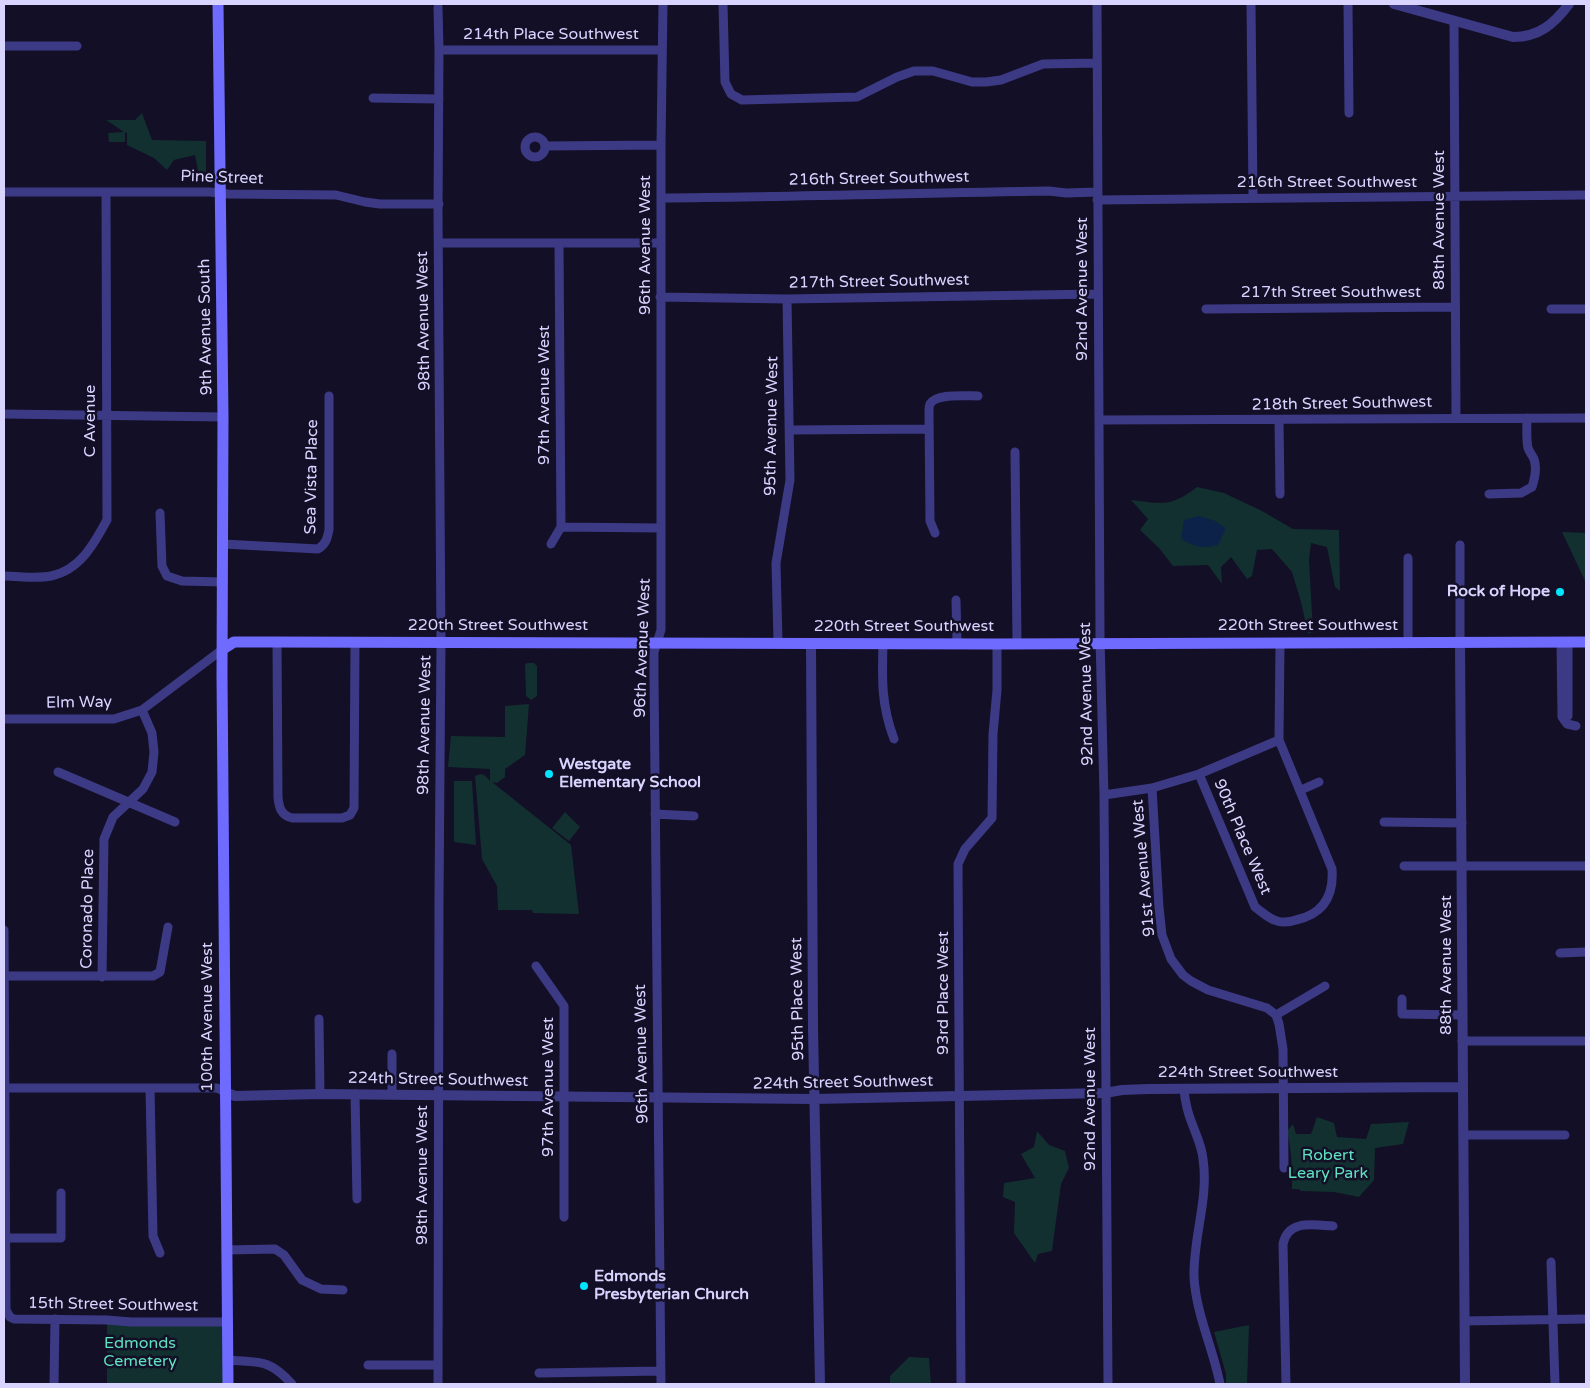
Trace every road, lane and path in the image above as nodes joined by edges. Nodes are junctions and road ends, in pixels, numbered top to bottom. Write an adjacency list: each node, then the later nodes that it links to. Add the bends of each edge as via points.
1 (218, 4): 23 (main road, 9th Avenue South)
2 (663, 4): 14 (street, 96th Avenue West)
3 (723, 4): 15 (street, via 725,82 731,94 742,100 850,99 914,70 986,82 1001,80 1043,64)
4 (1097, 4): 15 (street, 92nd Avenue West)
5 (1251, 4): 28 (street)
6 (1348, 4): 18 (street)
7 (1394, 4): 10 (street)
8 (1569, 4): 10 (street, via 1542,31 1526,36 1513,37)
9 (438, 7): 13 (street, 98th Avenue West)
10 (1454, 21): 26 (street, 88th Avenue West)
11 (4, 46): 12 (street)
12 (77, 46)
13 (439, 50): 14 (street, 214th Place Southwest); 17 (street, 98th Avenue West)
14 (662, 50): 19 (street, 96th Avenue West)
15 (1097, 63): 25 (street, 92nd Avenue West)
16 (373, 98): 17 (street)
17 (439, 99): 29 (street, 98th Avenue West)
18 (1349, 113)
19 (661, 145): 20 (street); 27 (street, 96th Avenue West)
20 (545, 146)
21 (4, 192): 22 (street, Pine Street)
22 (106, 192): 23 (street, Pine Street); 43 (street, C Avenue)
23 (221, 194): 29 (street, Pine Street, via 336,195 380,204); 44 (main road, 9th Avenue South)
24 (1586, 195): 26 (street, 216th Street Southwest)
25 (1097, 196): 27 (street, 216th Street Southwest, via 1049,190); 28 (street, 216th Street Southwest); 33 (street, 92nd Avenue West)
26 (1455, 197): 28 (street, 216th Street Southwest); 36 (street, 88th Avenue West)
27 (660, 198): 32 (street, 96th Avenue West)
28 (1253, 198)
29 (439, 204): 30 (street, 98th Avenue West)
30 (438, 243): 31 (street); 68 (street, 98th Avenue West)
31 (559, 243): 32 (street); 56 (street, 97th Avenue West)
32 (660, 243): 34 (street, 96th Avenue West)
33 (1098, 294): 35 (street, 217th Street Southwest); 48 (street, 92nd Avenue West)
34 (660, 297): 35 (street, 217th Street Southwest); 57 (street, 96th Avenue West)
35 (787, 298): 51 (street, 95th Avenue West)
36 (1456, 307): 37 (street, 217th Street Southwest); 45 (street, 88th Avenue West)
37 (1206, 309)
38 (1551, 309): 39 (street)
39 (1586, 309)
40 (329, 396): 59 (street, Sea Vista Place, via 329,530 323,546 318,549)
41 (978, 396): 50 (street, via 934,400 930,404)
42 (4, 414): 43 (street)
43 (106, 415): 44 (street); 63 (street, C Avenue, via 106,520 94,544 69,571 50,577)
44 (223, 417): 59 (main road, 9th Avenue South)
45 (1456, 418): 46 (street, 218th Street Southwest); 49 (street, 218th Street Southwest)
46 (1527, 418): 47 (street, 218th Street Southwest); 54 (street, via 1528,449 1534,458 1535,469 1532,487 1521,493)
47 (1586, 418)
48 (1099, 420): 49 (street, 218th Street Southwest); 81 (street, 92nd Avenue West)
49 (1279, 420): 53 (street)
50 (929, 429): 51 (street); 58 (street, via 930,521)
51 (790, 430): 70 (street, 95th Avenue West, via 789,491 776,563)
52 (1015, 452): 79 (street)
53 (1280, 494)
54 (1489, 494)
55 (160, 513): 64 (street, via 162,566 167,576 182,581)
56 (560, 528): 57 (street); 60 (street, 97th Avenue West)
57 (661, 528): 69 (street, 96th Avenue West, via 661,630)
58 (935, 533)
59 (223, 544): 64 (main road, 9th Avenue South)
60 (551, 544)
61 (1460, 545): 74 (street, 88th Avenue West)
62 (1408, 558): 73 (street)
63 (4, 576)
64 (223, 582): 82 (main road, 9th Avenue South)
65 (956, 600): 78 (street)
66 (277, 642): 67 (main road, 220th Street Southwest); 67 (street, via 278,798 281,811 292,818 334,818 350,814 355,800); 82 (main road, 220th Street Southwest, via 234,642)
67 (354, 642): 68 (main road, 220th Street Southwest)
68 (441, 642): 69 (main road, 220th Street Southwest); 130 (street, 98th Avenue West)
69 (657, 642): 70 (main road, 220th Street Southwest); 96 (street, 96th Avenue West, via 654,655)
70 (778, 642): 71 (main road, 220th Street Southwest)
71 (811, 642): 77 (main road, 220th Street Southwest); 134 (street, 95th Place West)
72 (1280, 642): 73 (main road, 220th Street Southwest); 81 (main road, 220th Street Southwest); 88 (street)
73 (1408, 642): 74 (main road, 220th Street Southwest)
74 (1460, 642): 75 (main road, 220th Street Southwest); 100 (street, 88th Avenue West)
75 (1565, 642): 76 (main road, 220th Street Southwest); 84 (street); 86 (street, via 1562,718 1566,724)
76 (1586, 642)
77 (883, 643): 78 (main road, 220th Street Southwest); 87 (street, via 883,699)
78 (957, 643): 80 (main road, 220th Street Southwest)
79 (1017, 643): 80 (main road, 220th Street Southwest); 81 (main road, 220th Street Southwest)
80 (997, 644): 132 (street, 93rd Place West, via 992,818 965,849 958,864)
81 (1100, 644): 94 (street, 92nd Avenue West)
82 (223, 649): 83 (street, Elm Way); 125 (main road, 100th Avenue West)
83 (142, 710): 85 (street, Elm Way, via 114,719); 95 (street, Coronado Place, via 152,733 152,772 143,788)
84 (1568, 716)
85 (4, 719)
86 (1576, 726)
87 (894, 739)
88 (1279, 740): 90 (street); 93 (street)
89 (58, 772): 95 (street)
90 (1199, 774): 92 (street); 93 (street, 90th Place West, via 1254,907 1279,922 1302,919 1322,908 1332,889 1332,869)
91 (1320, 782): 93 (street)
92 (1152, 788): 94 (street); 113 (street, 91st Avenue West, via 1162,935 1171,958 1191,981 1208,990 1267,1008)
93 (1301, 790)
94 (1104, 795): 126 (street, 92nd Avenue West)
95 (129, 802): 98 (street); 110 (street, Coronado Place, via 114,817 104,839)
96 (655, 814): 97 (street); 133 (street, 96th Avenue West)
97 (694, 816)
98 (175, 822)
99 (1384, 822): 100 (street)
100 (1462, 823): 102 (street, 88th Avenue West)
101 (1404, 866): 102 (street)
102 (1462, 866): 103 (street); 114 (street, 88th Avenue West)
103 (1586, 866)
104 (168, 927): 110 (street, via 160,972 153,976)
105 (4, 930): 109 (street)
106 (1586, 952): 107 (street)
107 (1560, 953)
108 (536, 966): 131 (street, 97th Avenue West, via 564,1006)
109 (4, 976): 110 (street); 115 (street)
110 (102, 977)
111 (1325, 986): 113 (street)
112 (1402, 999): 114 (street, via 1402,1014)
113 (1276, 1015): 123 (street, via 1283,1049)
114 (1462, 1015): 117 (street, 88th Avenue West)
115 (4, 1018): 121 (street)
116 (319, 1019): 127 (street)
117 (1462, 1040): 118 (street); 120 (street, 88th Avenue West)
118 (1586, 1040)
119 (392, 1054): 129 (street)
120 (1462, 1087): 123 (street, 224th Street Southwest); 135 (street, 88th Avenue West)
121 (5, 1088): 122 (street); 142 (street)
122 (150, 1088): 125 (street, via 217,1088); 144 (street, via 153,1236)
123 (1283, 1088): 124 (street, 224th Street Southwest); 137 (street)
124 (1184, 1089): 126 (street, 224th Street Southwest); 166 (street, via 1185,1104 1201,1147 1204,1169 1205,1193 1195,1260 1195,1289)
125 (225, 1092): 127 (street, 224th Street Southwest, via 235,1096); 143 (main road, 100th Avenue West)
126 (1105, 1093): 132 (street, 224th Street Southwest); 165 (street, 92nd Avenue West)
127 (320, 1094): 128 (street, 224th Street Southwest)
128 (355, 1094): 129 (street, 224th Street Southwest); 139 (street)
129 (392, 1094): 130 (street, 224th Street Southwest)
130 (438, 1095): 131 (street, 224th Street Southwest); 155 (street, 98th Avenue West)
131 (564, 1096): 133 (street, 224th Street Southwest); 140 (street, 97th Avenue West)
132 (959, 1097): 134 (street, 224th Street Southwest); 164 (street, 93rd Place West)
133 (658, 1098): 134 (street, 224th Street Southwest); 156 (street, 96th Avenue West)
134 (814, 1099): 163 (street, 95th Place West)
135 (1463, 1135): 136 (street); 151 (street, 88th Avenue West)
136 (1565, 1135)
137 (1284, 1168)
138 (62, 1193): 142 (street, via 61,1238)
139 (357, 1200)
140 (564, 1216)
141 (1333, 1226): 167 (street, via 1297,1226 1285,1237)
142 (5, 1238): 147 (street)
143 (226, 1250): 146 (street, via 275,1249 284,1255 302,1280 321,1289); 152 (main road, 100th Avenue West)
144 (160, 1253)
145 (1551, 1262): 150 (street)
146 (343, 1290)
147 (5, 1310): 149 (street, 15th Street Southwest, via 12,1318)
148 (1586, 1319): 150 (street)
149 (55, 1320): 152 (street, 15th Street Southwest); 158 (street)
150 (1553, 1320): 151 (street); 169 (street)
151 (1465, 1321): 168 (street, 88th Avenue West)
152 (226, 1322): 153 (main road, 100th Avenue West)
153 (227, 1360): 159 (main road, 100th Avenue West); 160 (street, via 267,1364 279,1370)
154 (368, 1365): 155 (street)
155 (438, 1365): 161 (street, 98th Avenue West)
156 (661, 1371): 157 (street); 162 (street, 96th Avenue West)
157 (539, 1373)
158 (54, 1384)
159 (228, 1384)
160 (292, 1384)
161 (438, 1384)
162 (661, 1384)
163 (820, 1384)
164 (961, 1384)
165 (1108, 1384)
166 (1220, 1384)
167 (1286, 1384)
168 (1465, 1384)
169 (1555, 1384)

